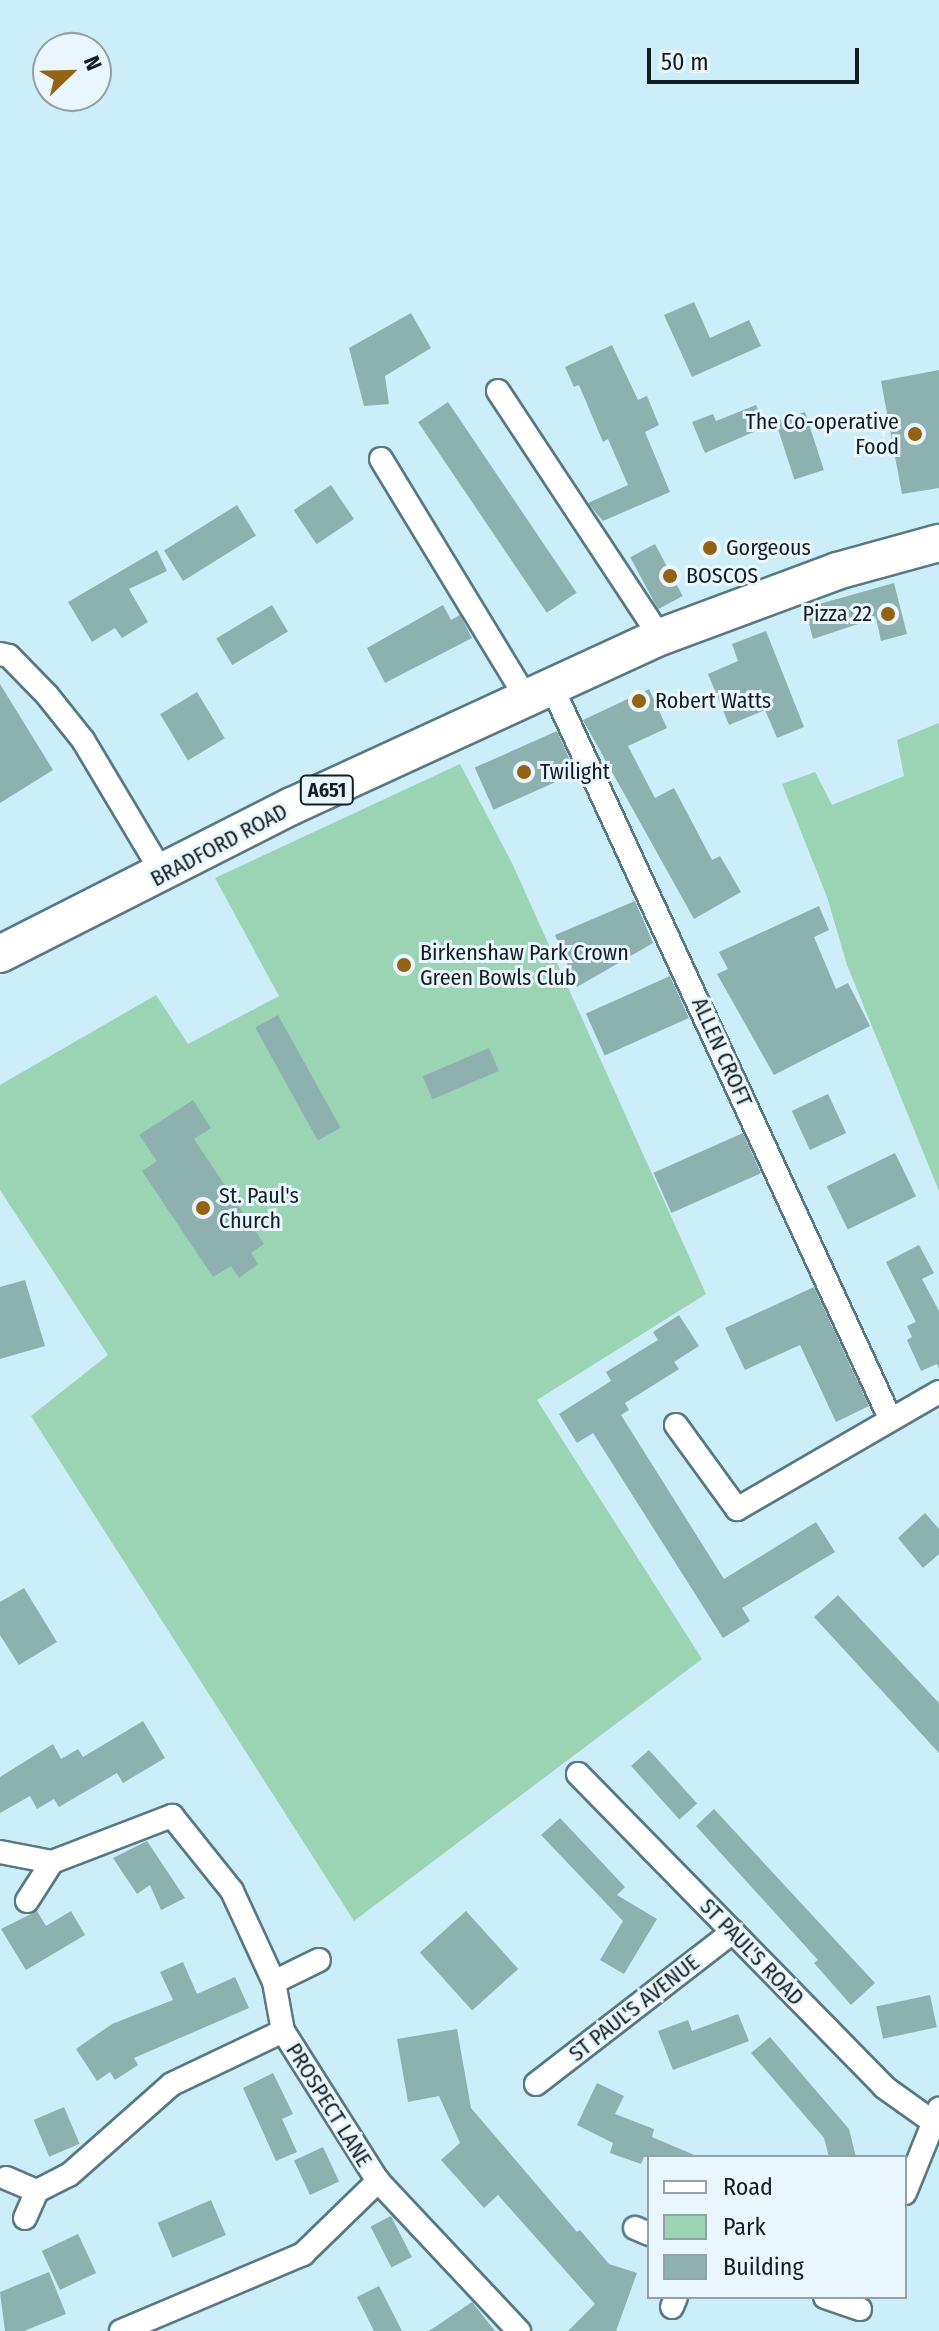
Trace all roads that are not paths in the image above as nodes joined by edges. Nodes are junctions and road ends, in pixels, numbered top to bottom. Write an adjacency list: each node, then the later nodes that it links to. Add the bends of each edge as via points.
1 (498, 391): 4 (street)
2 (381, 459): 6 (street)
3 (939, 543): 4 (main road, BRADFORD ROAD / A651, via 837,571)
4 (660, 637): 6 (main road, BRADFORD ROAD / A651)
5 (0, 654): 7 (street, via 9,656 47,695 83,740)
6 (539, 693): 7 (main road, BRADFORD ROAD / A651, via 292,806); 10 (street, ALLEN CROFT)
7 (164, 876): 8 (main road, BRADFORD ROAD / A651)
8 (0, 954)
9 (939, 1392): 10 (street)
10 (890, 1418): 11 (street, via 801,1476 737,1509)
11 (676, 1425)
12 (578, 1774): 16 (street, ST PAUL'S ROAD)
13 (0, 1852): 14 (street)
14 (52, 1862): 15 (street); 18 (street, PROSPECT LANE, via 172,1816 232,1891)
15 (27, 1901)
16 (733, 1932): 20 (street, ST PAUL'S AVENUE); 21 (street, ST PAUL'S ROAD, via 884,2087)
17 (319, 1960): 18 (street)
18 (274, 1982): 19 (street, PROSPECT LANE)
19 (283, 2031): 23 (street, PROSPECT LANE); 25 (street, via 172,2084 69,2175)
20 (536, 2084)
21 (936, 2115): 24 (street)
22 (6, 2178): 25 (street)
23 (378, 2181): 29 (street, PROSPECT LANE, via 303,2254); 30 (street, PROSPECT LANE)
24 (907, 2188)
25 (37, 2191): 26 (street)
26 (25, 2218)
27 (830, 2299): 28 (street)
28 (860, 2312)
29 (121, 2331)
30 (519, 2331)

